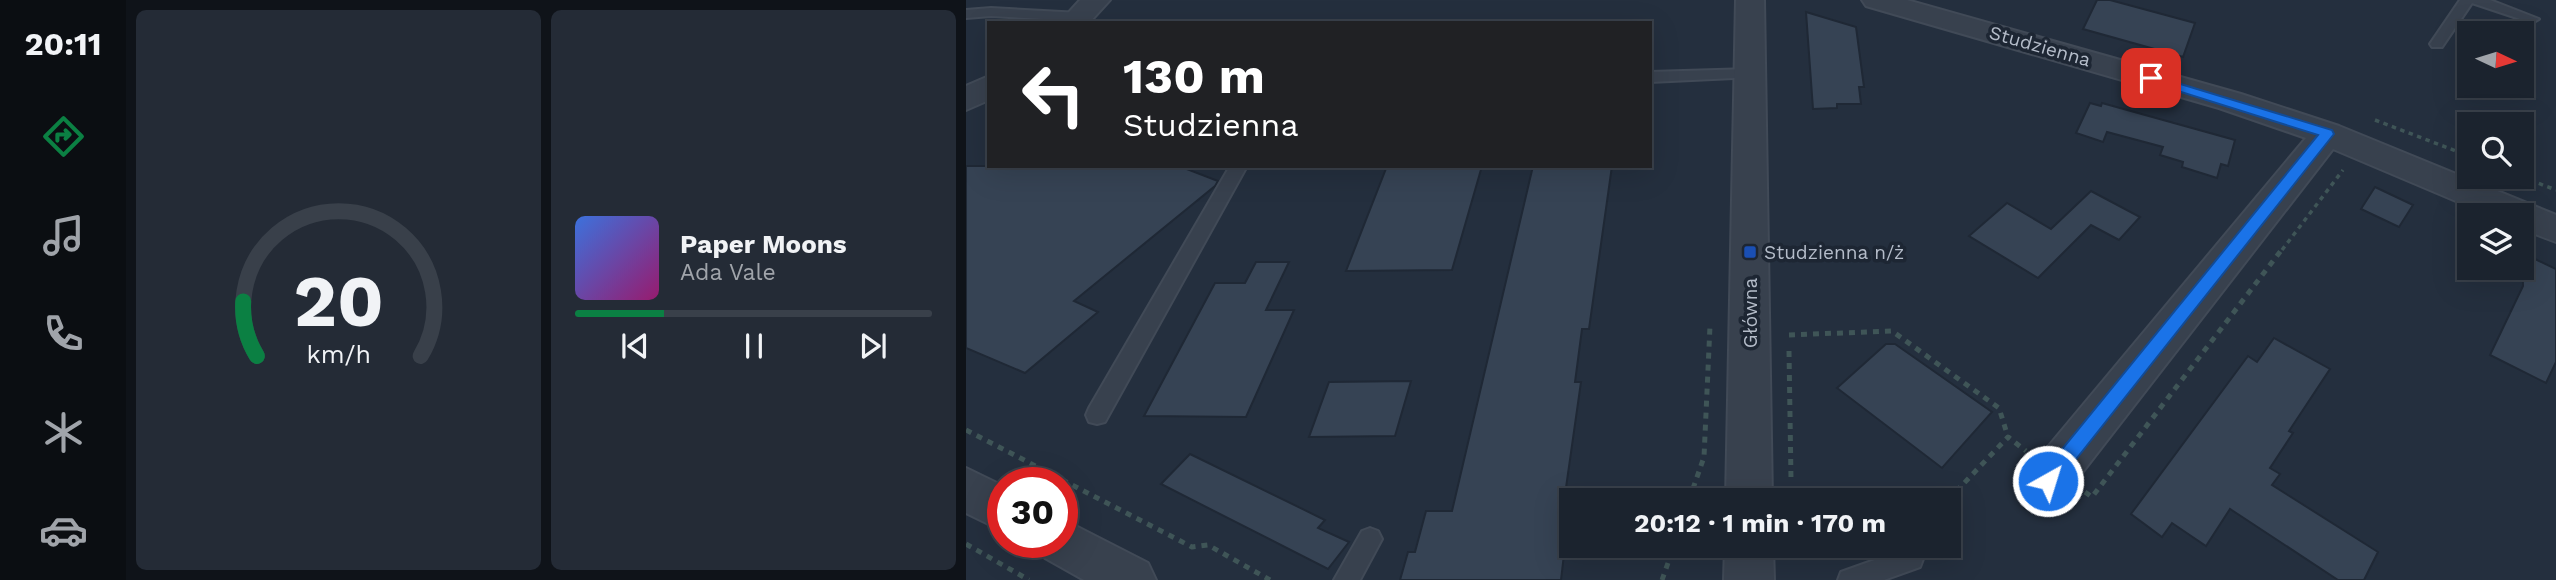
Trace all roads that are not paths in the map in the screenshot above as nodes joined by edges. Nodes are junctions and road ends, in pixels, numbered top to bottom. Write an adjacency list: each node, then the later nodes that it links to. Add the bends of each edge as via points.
1 (1750, 0): 9 (street, Główna)
2 (1876, 0): 13 (street, Studzienna, via 2230,101)
3 (2467, 0): 8 (lane)
4 (2476, 0): 7 (lane)
5 (1083, 13): 6 (lane)
6 (966, 14)
7 (2532, 19)
8 (2437, 44)
9 (1750, 74): 10 (lane); 18 (street, Główna)
10 (1652, 77)
11 (987, 87): 12 (street)
12 (966, 100)
13 (2327, 134): 15 (street, Studzienna); 17 (street)
14 (1238, 168): 16 (lane)
15 (2556, 229)
16 (1097, 415)
17 (2048, 481)
18 (1749, 488)
19 (966, 489): 20 (street)
20 (987, 501)
21 (1370, 539): 26 (lane)
22 (1078, 551): 25 (street)
23 (1749, 558): 27 (street)
24 (1911, 559): 28 (lane)
25 (1131, 580)
26 (1346, 580)
27 (1749, 580)
28 (1850, 580)

